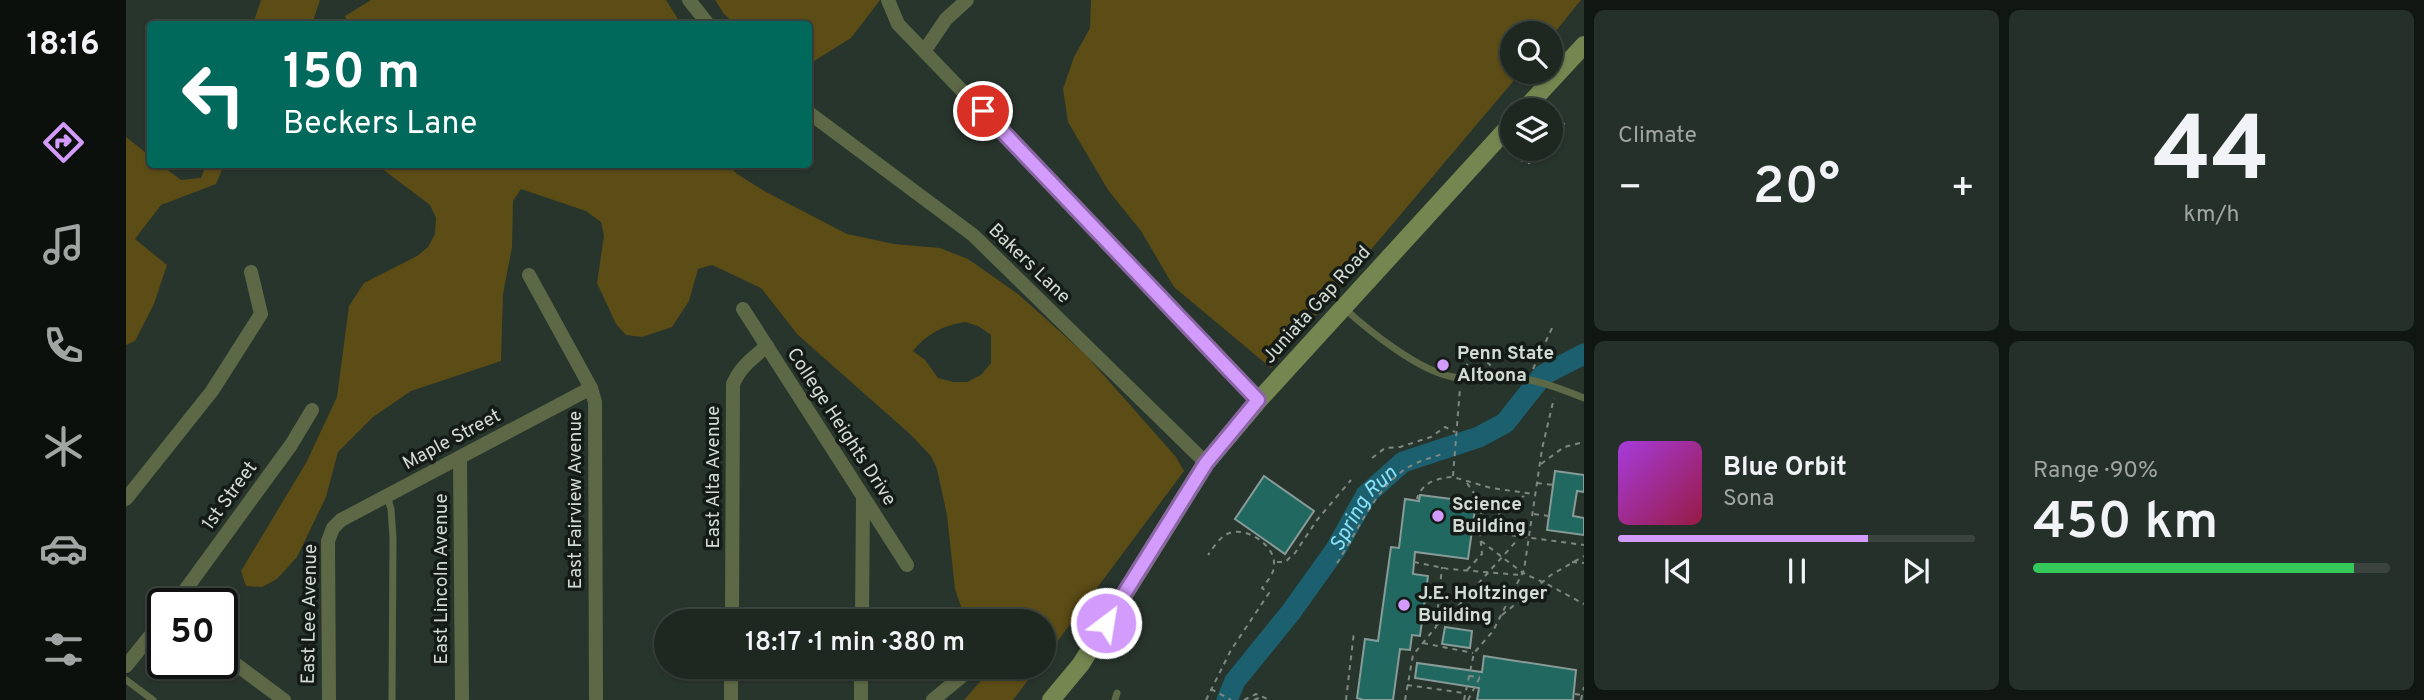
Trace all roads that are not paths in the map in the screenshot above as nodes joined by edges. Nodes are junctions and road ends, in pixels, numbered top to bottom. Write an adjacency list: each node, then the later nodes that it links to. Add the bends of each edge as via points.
1 (689, 0): 4 (street)
2 (888, 0): 6 (street, via 898,24)
3 (967, 0): 6 (street, via 946,19)
4 (706, 21)
5 (1584, 45): 7 (main road)
6 (925, 50): 17 (street)
7 (1535, 98)
8 (812, 115): 20 (street, Bakers Lane, via 973,235)
9 (1500, 136): 12 (main road, Juniata Gap Road)
10 (251, 272): 23 (street, via 261,314 212,391)
11 (529, 275): 15 (street, East Fairview Avenue)
12 (1344, 308): 16 (lane, via 1383,340 1448,376 1532,376 1552,390); 17 (main road, Juniata Gap Road)
13 (743, 309): 14 (street, College Heights Drive)
14 (767, 346): 22 (street, College Heights Drive); 27 (street, East Alta Avenue, via 744,366 733,384)
15 (591, 388): 19 (street, Maple Street); 41 (street, East Fairview Avenue, via 596,402)
16 (1584, 398)
17 (1258, 400): 20 (main road, Juniata Gap Road)
18 (312, 410): 26 (street, 1st Street)
19 (460, 458): 21 (street, Maple Street); 40 (street, East Lincoln Avenue)
20 (1206, 463): 45 (main road, Juniata Gap Road, via 1081,664)
21 (387, 496): 24 (street, Maple Street); 39 (lane, via 393,538)
22 (863, 497): 25 (street, College Heights Drive); 28 (street)
23 (126, 499)
24 (333, 528): 38 (street, East Lee Avenue, via 328,541)
25 (907, 565)
26 (187, 588)
27 (732, 609)
28 (862, 609)
29 (147, 640): 31 (street)
30 (238, 665): 37 (street)
31 (126, 666)
32 (732, 679): 42 (street)
33 (861, 679): 43 (street)
34 (958, 679): 44 (street)
35 (126, 680): 36 (lane)
36 (153, 700)
37 (284, 700)
38 (328, 700)
39 (392, 700)
40 (462, 700)
41 (596, 700)
42 (731, 700)
43 (861, 700)
44 (933, 700)
45 (1051, 700)

